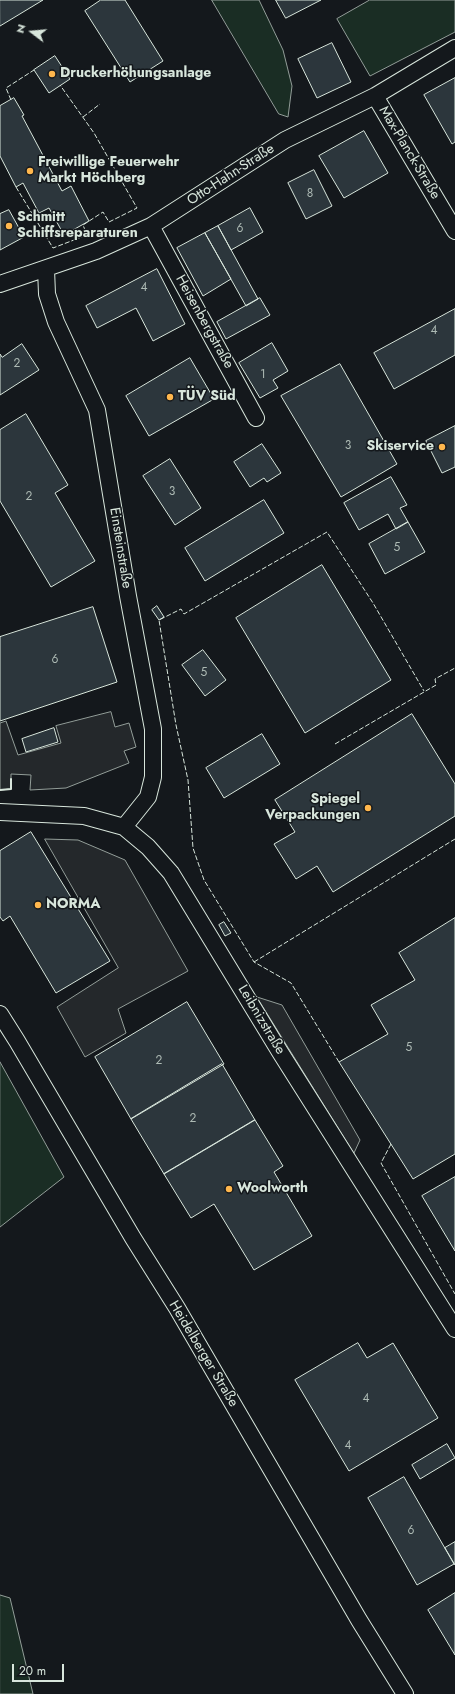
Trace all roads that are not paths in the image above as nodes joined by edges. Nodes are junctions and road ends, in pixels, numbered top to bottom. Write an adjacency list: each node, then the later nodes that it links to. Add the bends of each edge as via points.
1 (455, 48): 2 (street, Otto-Hahn-Straße)
2 (375, 96): 3 (street, Otto-Hahn-Straße, via 285,140); 4 (street, Max-Planck-Straße)
3 (151, 226): 5 (street, Otto-Hahn-Straße, via 96,251); 7 (street, Heisenbergstraße)
4 (455, 231)
5 (46, 269): 6 (street, Otto-Hahn-Straße); 9 (street, Einsteinstraße, via 47,294 56,322 97,410 153,729 153,777 148,797)
6 (0, 284)
7 (256, 418)
8 (0, 812): 9 (street, Leibnizstraße, via 84,816)
9 (124, 827): 11 (street, Leibnizstraße, via 148,847 171,873 280,1052)
10 (0, 1014): 12 (street, Heidelberger Straße)
11 (455, 1329)
12 (405, 1694)

